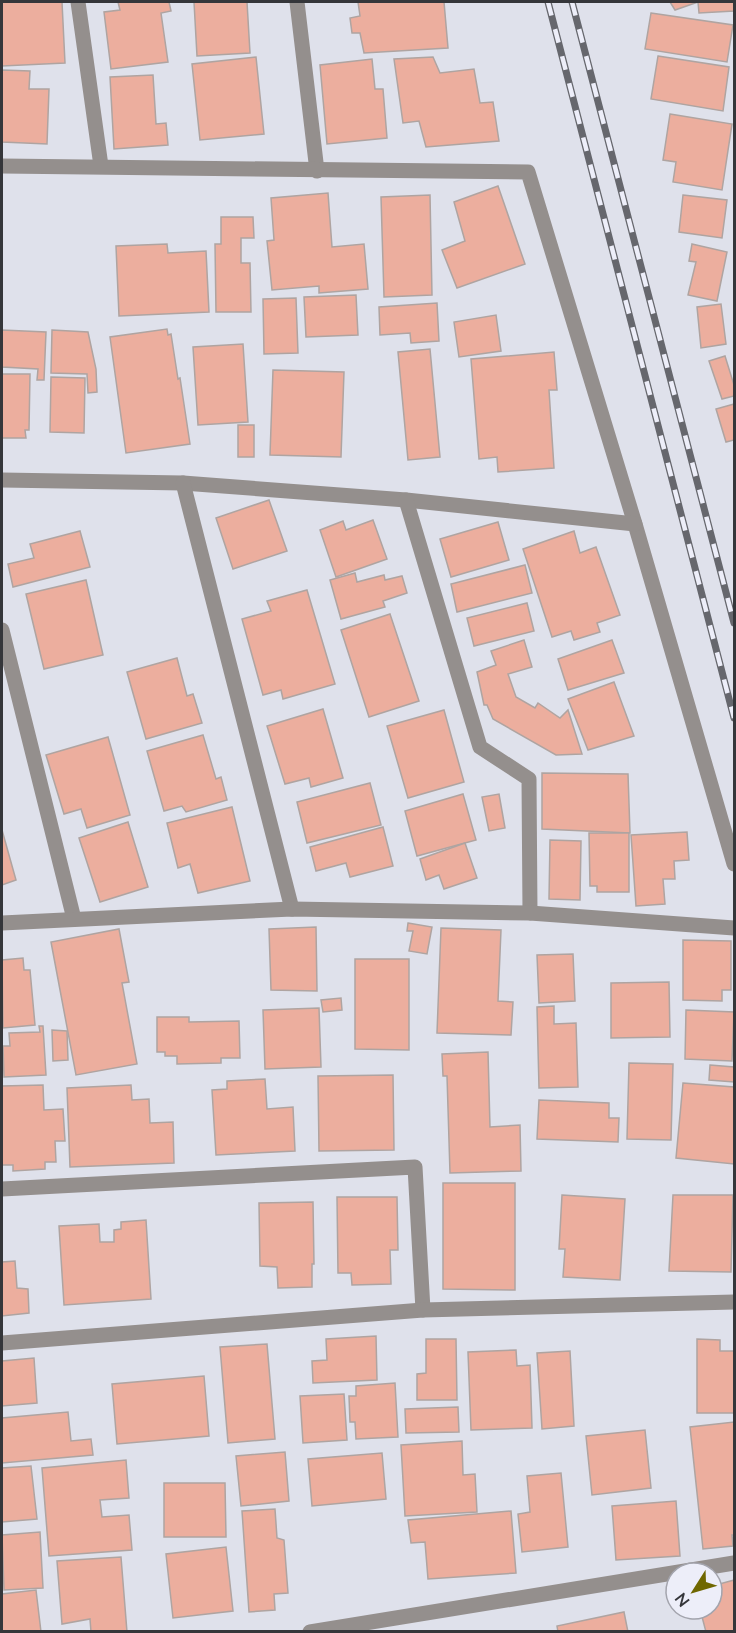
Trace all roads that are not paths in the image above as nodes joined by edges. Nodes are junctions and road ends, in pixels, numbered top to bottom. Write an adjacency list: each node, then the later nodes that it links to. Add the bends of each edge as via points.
1 (78, 2): 4 (street)
2 (297, 2): 5 (street)
3 (2, 166): 4 (street)
4 (101, 166): 5 (street)
5 (317, 171): 9 (street, via 528,172)
6 (2, 480): 7 (street)
7 (183, 483): 8 (street); 12 (street)
8 (406, 500): 9 (street); 13 (street, via 480,747 529,779)
9 (635, 524): 11 (street)
10 (2, 630): 14 (street)
11 (735, 864)
12 (292, 909): 13 (street); 14 (street)
13 (530, 913): 16 (street)
14 (74, 919): 15 (street)
15 (2, 923)
16 (735, 928)
17 (2, 1189): 19 (street, via 415,1167)
18 (735, 1302): 19 (street)
19 (423, 1310): 20 (street)
20 (2, 1343)
21 (735, 1563): 22 (street)
22 (309, 1632)

